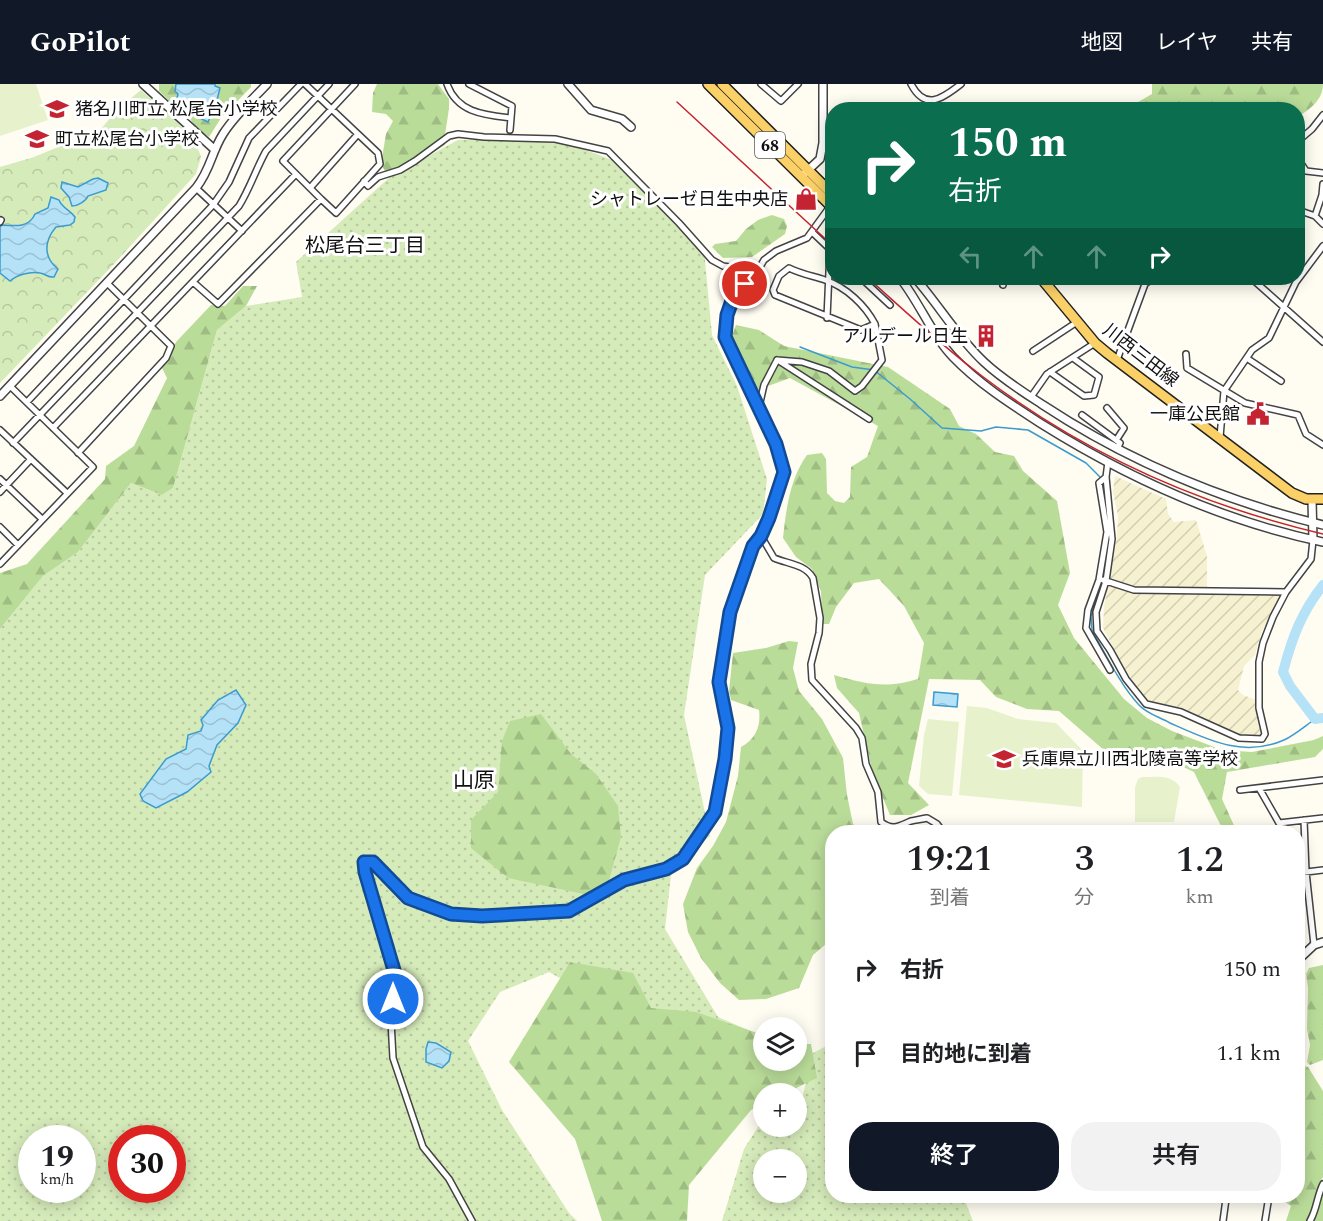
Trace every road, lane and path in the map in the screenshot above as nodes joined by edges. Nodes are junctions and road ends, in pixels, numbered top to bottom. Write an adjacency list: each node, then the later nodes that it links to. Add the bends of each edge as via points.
1 (143, 84): 24 (street)
2 (267, 84): 24 (street, via 231,122)
3 (303, 84): 16 (street); 36 (street, via 249,138 229,182)
4 (329, 84): 16 (street)
5 (355, 84): 17 (street)
6 (447, 84): 19 (street, via 465,109)
7 (469, 84): 19 (street, via 512,106)
8 (568, 84): 20 (street, via 591,110 622,119)
9 (708, 84): 26 (main road, 68)
10 (722, 84): 26 (main road, 68)
11 (761, 84): 15 (street, via 781,101)
12 (823, 84): 26 (street, via 820,159)
13 (911, 84): 14 (street, via 916,93 933,101)
14 (961, 84)
15 (797, 85)
16 (318, 96): 17 (street); 40 (street, via 266,151 252,185)
17 (332, 109): 22 (street); 28 (street, via 283,161)
18 (1323, 115): 23 (street)
19 (511, 118): 21 (street)
20 (631, 127)
21 (510, 130)
22 (358, 134): 29 (street, via 378,153 380,164); 32 (street)
23 (1305, 135)
24 (215, 150): 31 (street)
25 (1305, 170): 27 (street)
26 (805, 173): 33 (main road, 68); 34 (main road, 68)
27 (1323, 173)
28 (296, 174): 32 (street); 42 (street)
29 (364, 181): 35 (street, via 336,213); 46 (street, via 368,186 378,177 400,170 449,136 458,134 555,139 585,145 608,152 712,260 723,266)
30 (1323, 184): 39 (street)
31 (196, 188): 36 (street); 50 (street)
32 (310, 188): 35 (street)
33 (825, 189)
34 (825, 197)
35 (321, 199): 49 (street, via 218,304)
36 (213, 204): 40 (street); 60 (street)
37 (1305, 212): 39 (street)
38 (825, 214): 43 (street)
39 (1315, 216): 41 (street)
40 (228, 218): 42 (street); 65 (street)
41 (1323, 224)
42 (242, 231): 49 (street)
43 (812, 232): 44 (street); 46 (street, via 807,238 776,250)
44 (825, 244)
45 (1323, 246): 47 (street)
46 (760, 268): 86 (street, via 734,295 725,337)
47 (1305, 270)
48 (825, 280): 66 (street, via 789,268 779,276 773,290 775,295)
49 (193, 282): 69 (street)
50 (107, 283): 60 (street); 80 (street)
51 (829, 285): 66 (street)
52 (834, 285): 68 (street, via 867,309)
53 (871, 285): 62 (street)
54 (905, 285): 63 (street)
55 (921, 285): 61 (street)
56 (1047, 285): 67 (main road, 川西三田線)
57 (1145, 285): 77 (street)
58 (1259, 285): 64 (street)
59 (1294, 285): 64 (street)
60 (122, 299): 65 (street); 84 (street)
61 (934, 301): 63 (street, via 924,300); 83 (street, via 982,361)
62 (890, 305)
63 (920, 307): 99 (street, via 942,344 968,372 1020,410)
64 (1283, 307): 70 (street); 75 (street, via 1269,338 1252,350)
65 (137, 313): 69 (street); 87 (street)
66 (828, 318): 68 (street, via 861,330)
67 (1077, 322): 71 (main road, 川西三田線); 72 (street)
68 (875, 324): 76 (street, via 882,360 855,391 829,371 802,362)
69 (151, 327): 90 (street); 97 (street, via 171,346 166,358)
70 (1323, 342)
71 (1095, 343): 74 (street); 77 (main road, 川西三田線)
72 (1033, 351)
73 (1186, 354): 81 (street, via 1187,368)
74 (1073, 358): 78 (street); 78 (street, via 1099,377 1095,395 1084,396)
75 (1248, 359): 79 (street); 81 (street)
76 (777, 360): 86 (street, via 764,384); 89 (street)
77 (1117, 360): 92 (main road, 川西三田線)
78 (1050, 372): 83 (street)
79 (1281, 381)
80 (10, 386): 82 (street); 84 (street)
81 (1224, 391): 92 (street); 95 (street, via 1245,403 1298,416 1306,434)
82 (0, 396)
83 (1031, 397): 96 (street)
84 (27, 402): 87 (street)
85 (1107, 408): 93 (street, via 1124,428)
86 (758, 411): 111 (street, via 776,444 784,472)
87 (40, 415): 90 (street); 94 (street)
88 (1082, 415): 93 (street)
89 (868, 419)
90 (53, 428): 97 (street)
91 (0, 430): 94 (street)
92 (1220, 436): 106 (main road, 川西三田線, via 1292,493)
93 (1117, 438): 96 (street)
94 (13, 443): 98 (street)
95 (1323, 445)
96 (1118, 449): 99 (street); 108 (street, via 1218,493)
97 (78, 453): 104 (street, via 93,467)
98 (30, 459): 102 (street); 104 (street)
99 (1108, 462): 100 (street); 112 (street, via 1210,508)
100 (1107, 477): 116 (street, via 1099,483 1107,532); 117 (street, via 1112,539)
101 (0, 479): 102 (street)
102 (6, 485): 103 (street); 107 (street)
103 (0, 492)
104 (67, 493): 107 (street)
105 (1323, 499): 106 (main road, 川西三田線)
106 (1312, 500): 108 (street)
107 (42, 519): 114 (street)
108 (1312, 522): 109 (street); 112 (street)
109 (1323, 525)
110 (0, 527): 114 (street)
111 (761, 536): 125 (street, via 774,558 802,567 813,578 820,618 811,664 812,680 862,738 866,764 878,792 881,822); 138 (street, via 753,546 730,612 720,664 719,682 728,728 715,812 683,859 666,869 624,880 569,911 482,916 451,914 408,898 373,862 364,862 396,977 391,1021 393,1058 423,1147 449,1179)
112 (1313, 540): 113 (street); 118 (street, via 1311,559)
113 (1323, 542)
114 (18, 545): 115 (street)
115 (0, 564)
116 (1099, 580): 117 (street); 119 (street, via 1086,628)
117 (1106, 581): 118 (street, via 1134,590); 118 (street, via 1096,612 1097,631 1146,704 1181,712 1239,738 1262,740 1265,734 1259,662 1268,629)
118 (1286, 592)
119 (1110, 670)
120 (1323, 780): 121 (street)
121 (1259, 788): 122 (street); 124 (street, via 1279,823)
122 (1240, 790)
123 (1323, 818): 124 (street)
124 (1304, 820): 128 (street)
125 (885, 825)
126 (905, 825): 127 (street, via 927,818)
127 (938, 825)
128 (1304, 825)
129 (1305, 846): 131 (street)
130 (1323, 870): 131 (street)
131 (1306, 872): 133 (street)
132 (1323, 942): 133 (street)
133 (1314, 945): 134 (street)
134 (1305, 953)
135 (1323, 1184): 141 (street)
136 (1225, 1203): 139 (street)
137 (1268, 1203): 140 (street)
138 (472, 1221)
139 (1223, 1221)
140 (1265, 1221)
141 (1310, 1221)

